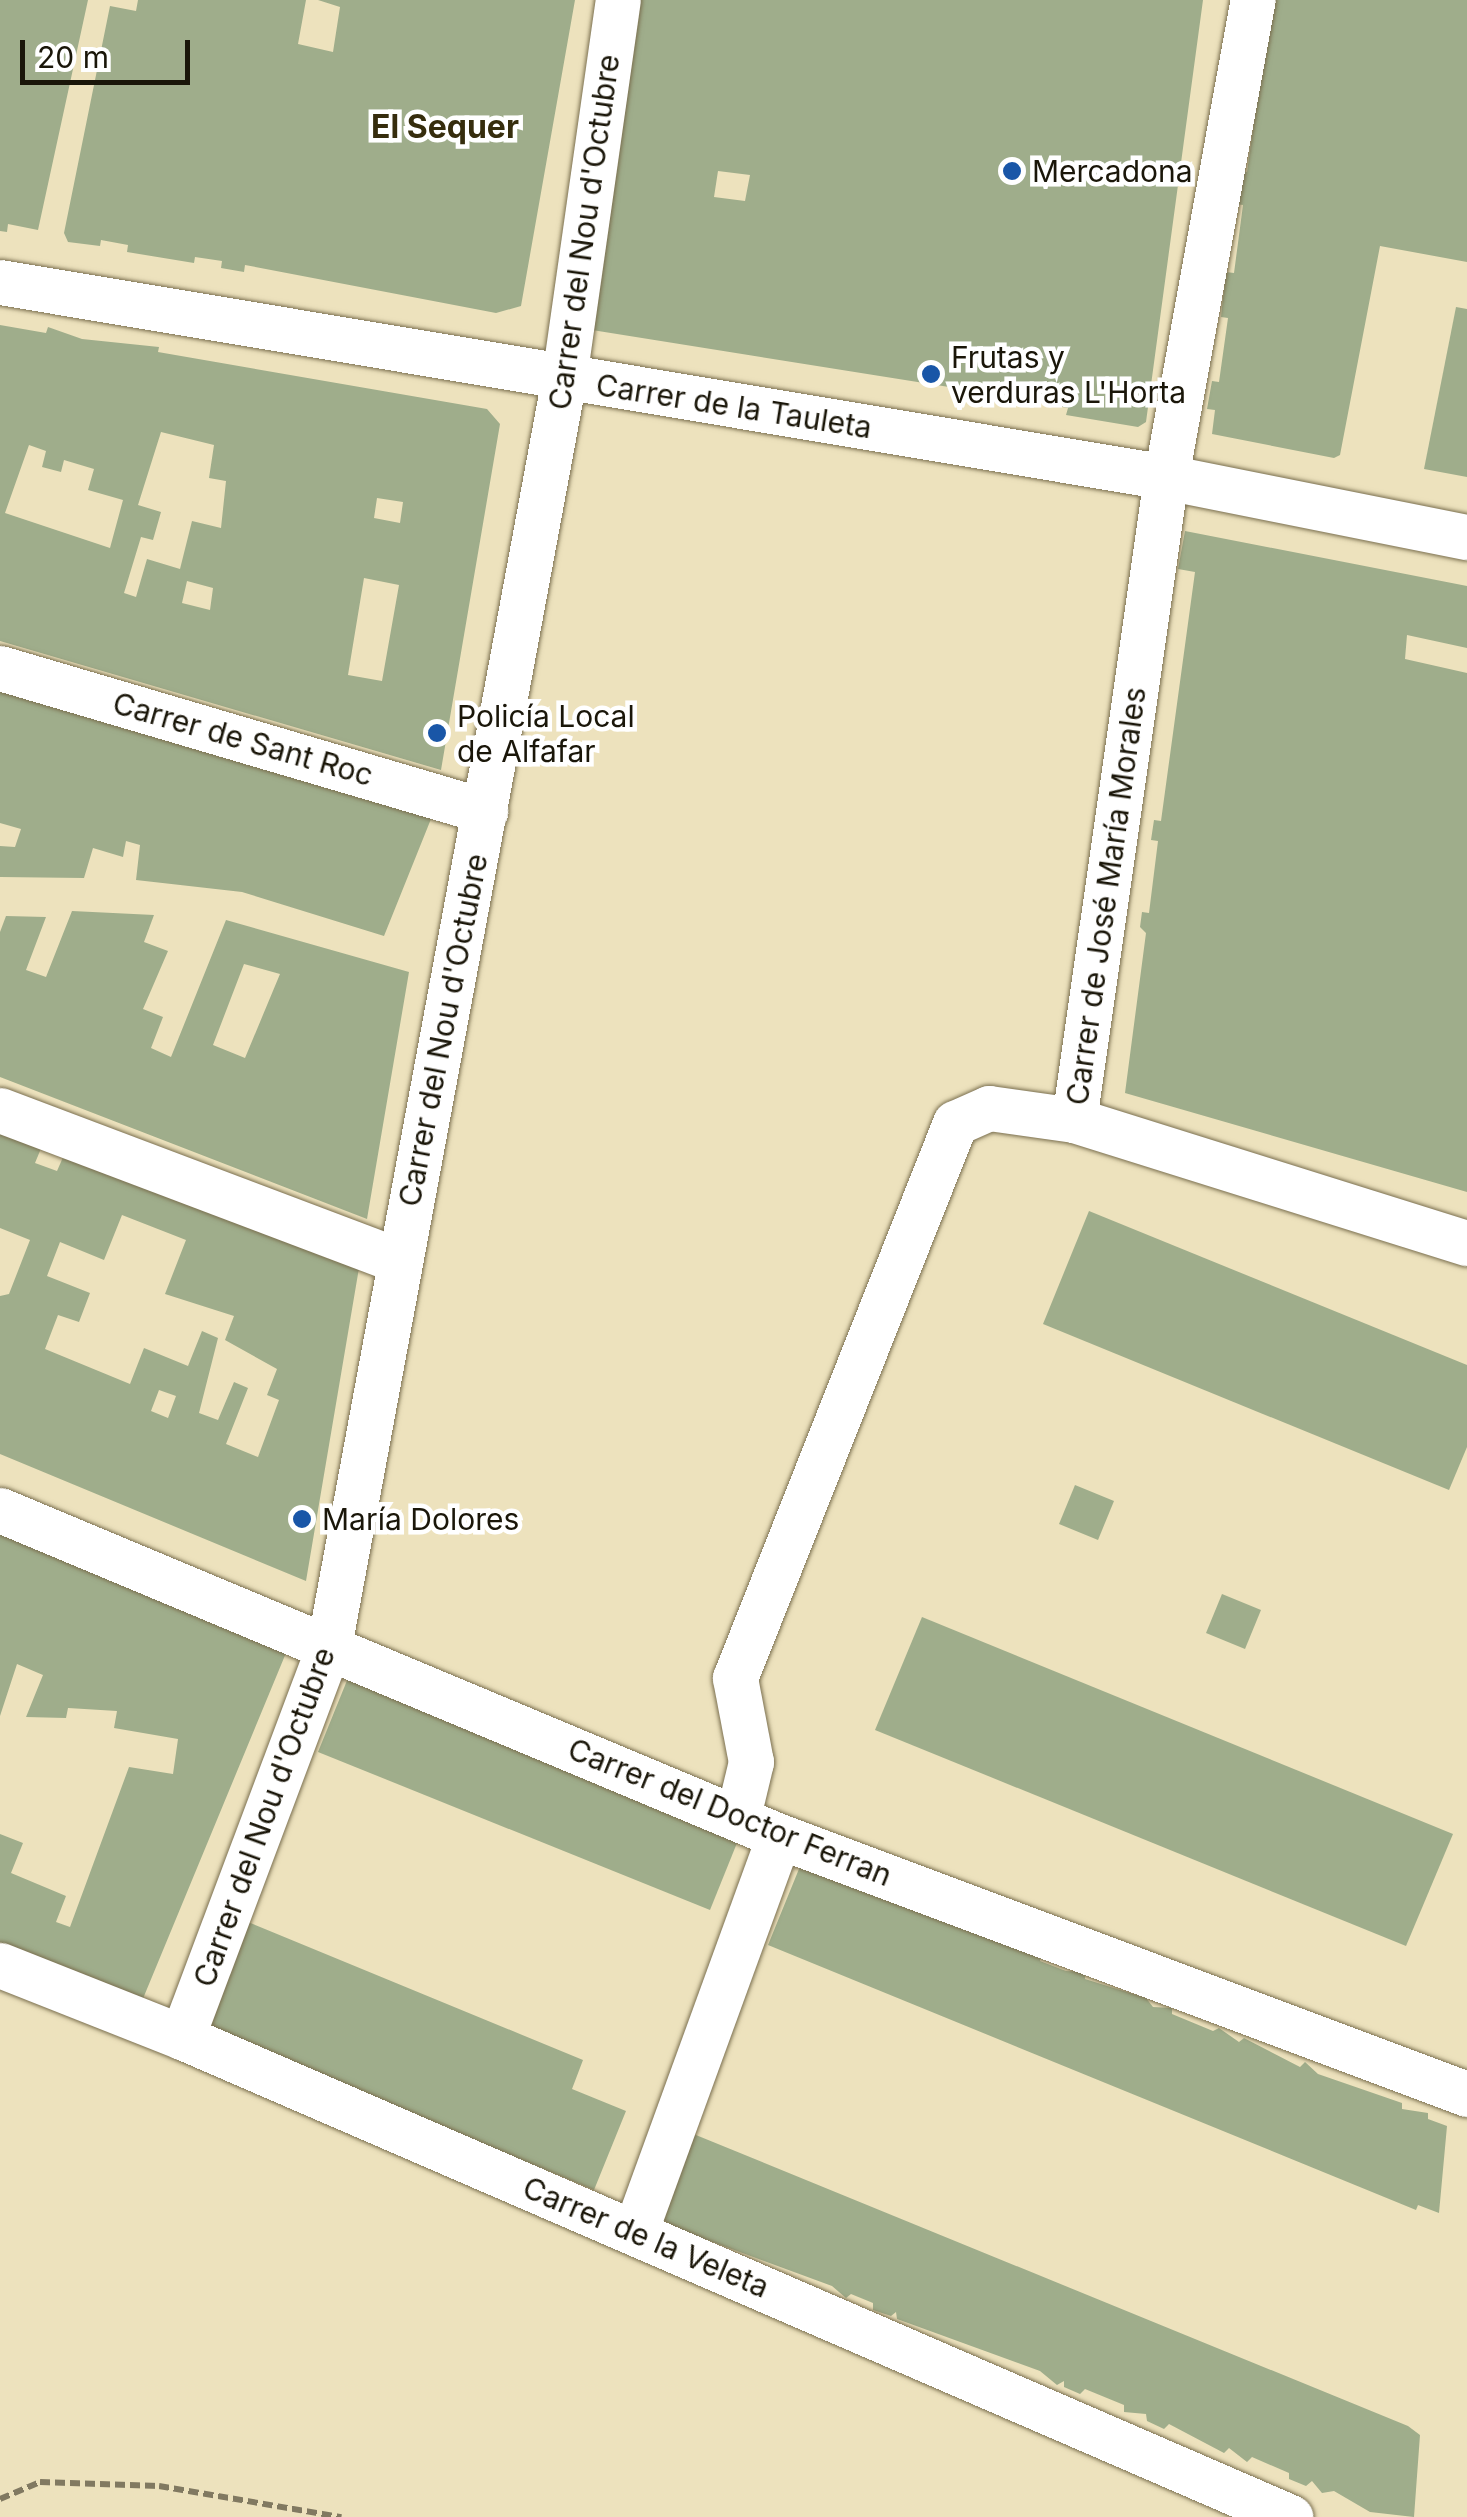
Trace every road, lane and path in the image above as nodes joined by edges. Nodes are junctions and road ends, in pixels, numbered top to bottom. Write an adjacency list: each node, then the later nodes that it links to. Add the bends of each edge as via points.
1 (618, 0): 4 (street, Carrer del Nou d'Octubre)
2 (1253, 0): 5 (street, Carrer de José María Morales)
3 (0, 282): 4 (street, Carrer de la Tauleta)
4 (564, 378): 5 (street, Carrer de la Tauleta); 8 (street, Carrer del Nou d'Octubre)
5 (1166, 477): 6 (street, Carrer de la Tauleta); 10 (street, Carrer de José María Morales)
6 (1467, 536)
7 (0, 668): 8 (street, Carrer de Sant Roc)
8 (485, 810): 12 (street, Carrer del Nou d'Octubre)
9 (0, 1110): 12 (street)
10 (1074, 1120): 11 (street); 15 (street, Carrer de José María Morales, via 989,1108 955,1122 735,1678 751,1762)
11 (1467, 1243)
12 (398, 1261): 14 (street, Carrer del Nou d'Octubre)
13 (0, 1510): 14 (street, Carrer del Doctor Ferran)
14 (329, 1646): 15 (street, Carrer del Doctor Ferran); 18 (street, Carrer del Nou d'Octubre)
15 (738, 1816): 16 (street, Carrer del Doctor Ferran)
16 (780, 1836): 19 (street, Carrer del Doctor Ferran); 20 (street)
17 (0, 1966): 18 (street, Carrer de la Veleta)
18 (182, 2037): 20 (street, Carrer de la Veleta)
19 (1467, 2094)
20 (635, 2232): 23 (street, Carrer de la Veleta)
21 (0, 2499): 22 (path, via 40,2482 159,2486)
22 (341, 2517)
23 (1290, 2517)

